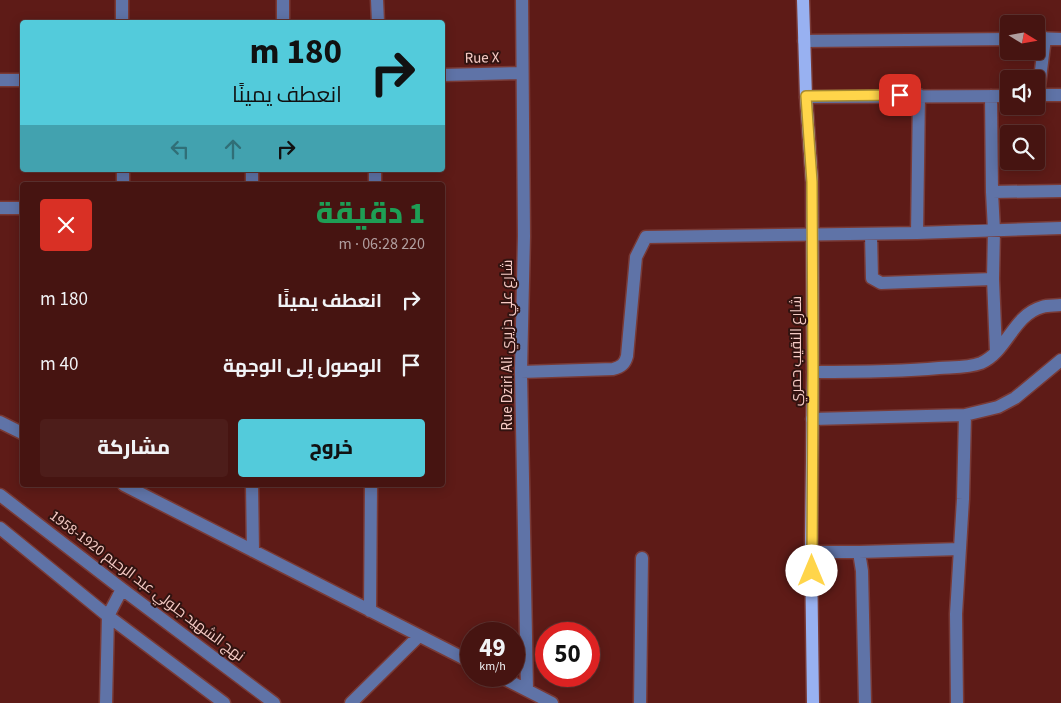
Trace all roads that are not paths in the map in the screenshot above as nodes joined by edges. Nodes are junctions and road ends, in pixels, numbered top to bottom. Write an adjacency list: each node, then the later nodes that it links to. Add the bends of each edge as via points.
1 (122, 0): 6 (street)
2 (283, 0): 7 (street)
3 (377, 0): 8 (street)
4 (522, 0): 13 (street, Rue Dziri Ali شارع علي دزيري)
5 (803, 0): 12 (main road, شارع النقيب حمري)
6 (122, 20)
7 (283, 20)
8 (378, 20)
9 (1045, 38): 11 (street)
10 (1000, 39): 12 (street)
11 (1061, 39)
12 (804, 41): 20 (main road, شارع النقيب حمري)
13 (522, 74): 14 (street, Rue X); 36 (street, Rue Dziri Ali شارع علي دزيري, via 524,236)
14 (445, 75)
15 (0, 80): 16 (street)
16 (20, 80)
17 (919, 95): 20 (street); 21 (street); 29 (street)
18 (1045, 95): 19 (street)
19 (1061, 95)
20 (806, 96): 31 (main road, شارع النقيب حمري)
21 (991, 96): 22 (street); 24 (street)
22 (1000, 96)
23 (1061, 191): 24 (street)
24 (992, 192): 28 (street)
25 (0, 208): 26 (street)
26 (20, 208)
27 (1061, 228): 28 (street)
28 (994, 230): 29 (street); 32 (street)
29 (917, 233): 30 (street)
30 (871, 234): 31 (street); 32 (street, via 872,278 882,283)
31 (812, 236): 36 (street, via 646,237 636,256 625,362 612,369); 37 (main road, شارع النقيب حمري)
32 (993, 279): 34 (street)
33 (1061, 305): 34 (street, via 1031,312)
34 (996, 352): 37 (street, via 973,366 912,371)
35 (1061, 360): 38 (street, via 1015,398 998,407)
36 (521, 372): 58 (street, Rue Dziri Ali شارع علي دزيري)
37 (813, 372): 39 (main road, شارع النقيب حمري)
38 (965, 415): 39 (street); 47 (street)
39 (812, 419): 49 (main road, شارع النقيب حمري)
40 (0, 422): 41 (street)
41 (20, 432)
42 (128, 487): 48 (street)
43 (252, 487): 48 (street)
44 (371, 487): 53 (street)
45 (0, 495): 52 (street, نهج الشهيد جلولي عبد الرحيم 1920-1958)
46 (0, 528): 54 (street)
47 (960, 549): 50 (street); 67 (street, via 956,614)
48 (252, 551): 53 (street)
49 (811, 552): 50 (street); 65 (main road, شارع النقيب حمري)
50 (859, 552): 66 (street)
51 (642, 558): 64 (street)
52 (122, 590): 54 (street); 61 (street, نهج الشهيد جلولي عبد الرحيم 1920-1958)
53 (370, 611): 55 (street)
54 (108, 616): 59 (street); 60 (street)
55 (419, 636): 56 (street); 62 (street)
56 (460, 656)
57 (521, 687): 58 (street)
58 (527, 690): 63 (street)
59 (106, 703)
60 (224, 703)
61 (274, 703)
62 (351, 703)
63 (552, 703)
64 (640, 703)
65 (813, 703)
66 (866, 703)
67 (957, 703)

